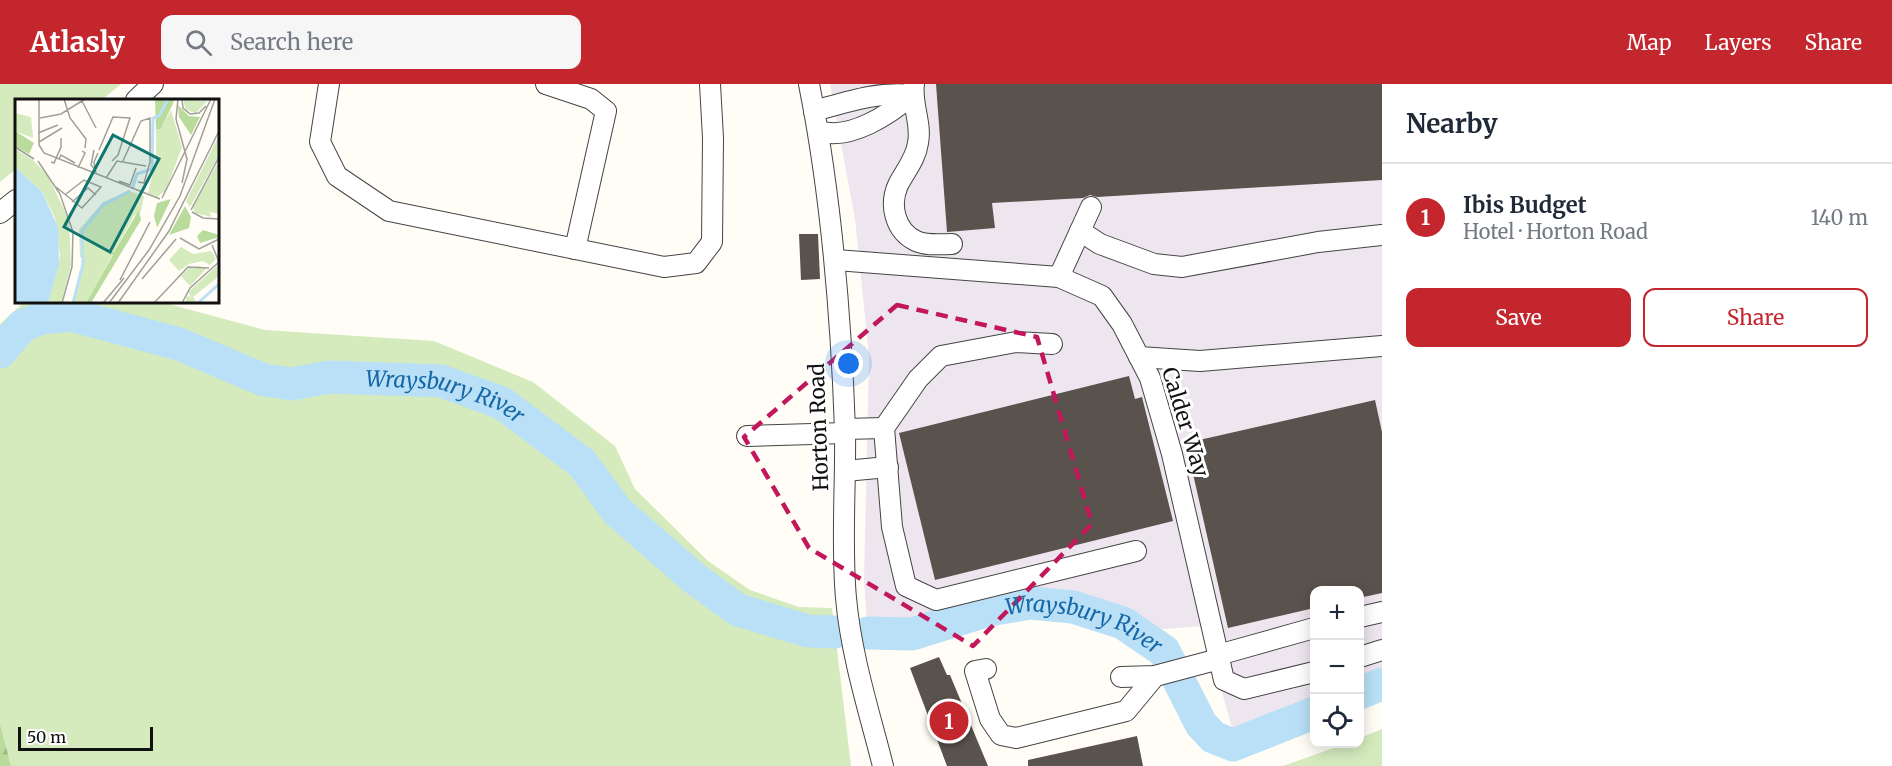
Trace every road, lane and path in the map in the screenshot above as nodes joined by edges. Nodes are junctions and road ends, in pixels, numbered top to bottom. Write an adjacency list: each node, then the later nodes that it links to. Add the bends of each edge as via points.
1 (153, 84): 8 (street)
2 (329, 84): 19 (street, via 320,142 337,176 389,211)
3 (546, 84): 19 (street, via 591,99 606,111)
4 (710, 84): 19 (street, via 712,242 696,263 664,267)
5 (809, 84): 9 (street, Horton Road)
6 (872, 89): 7 (street); 9 (street)
7 (913, 89): 10 (street, via 892,112); 18 (street, via 919,142 894,195 894,212 901,228 915,241)
8 (137, 99)
9 (814, 111): 11 (street, Horton Road)
10 (856, 127): 11 (street, via 835,134); 12 (street, via 839,145)
11 (819, 131): 12 (street, Horton Road)
12 (825, 171): 20 (street, Horton Road)
13 (15, 201): 15 (street)
14 (1091, 207): 16 (street)
15 (0, 213)
16 (1080, 231): 17 (street, via 1100,244 1154,264 1182,267 1318,242); 21 (street)
17 (1382, 235)
18 (952, 244)
19 (575, 249)
20 (836, 260): 21 (street, Calder Way); 26 (street, Horton Road)
21 (1059, 277): 24 (street, Calder Way, via 1102,296)
22 (1052, 344): 25 (street, via 1016,342 941,356 918,379)
23 (1382, 346): 24 (street, via 1200,361)
24 (1139, 357): 36 (street, Calder Way, via 1150,378 1172,454)
25 (884, 429): 26 (street); 28 (street)
26 (845, 431): 27 (street); 29 (street, Horton Road)
27 (747, 436)
28 (888, 466): 29 (street); 30 (street, via 892,527 906,586 936,600)
29 (845, 471): 41 (street, Horton Road, via 846,597 855,660)
30 (1136, 551)
31 (1382, 612): 32 (street)
32 (1364, 616)
33 (1310, 628): 36 (street)
34 (1382, 650): 35 (street)
35 (1364, 655)
36 (1218, 657): 38 (street, Calder Way, via 1224,680 1244,688); 39 (street)
37 (986, 669): 39 (street, via 975,671 990,719 1001,735 1016,738 1126,711)
38 (1310, 673)
39 (1155, 676): 40 (street)
40 (1121, 677)
41 (883, 766)

